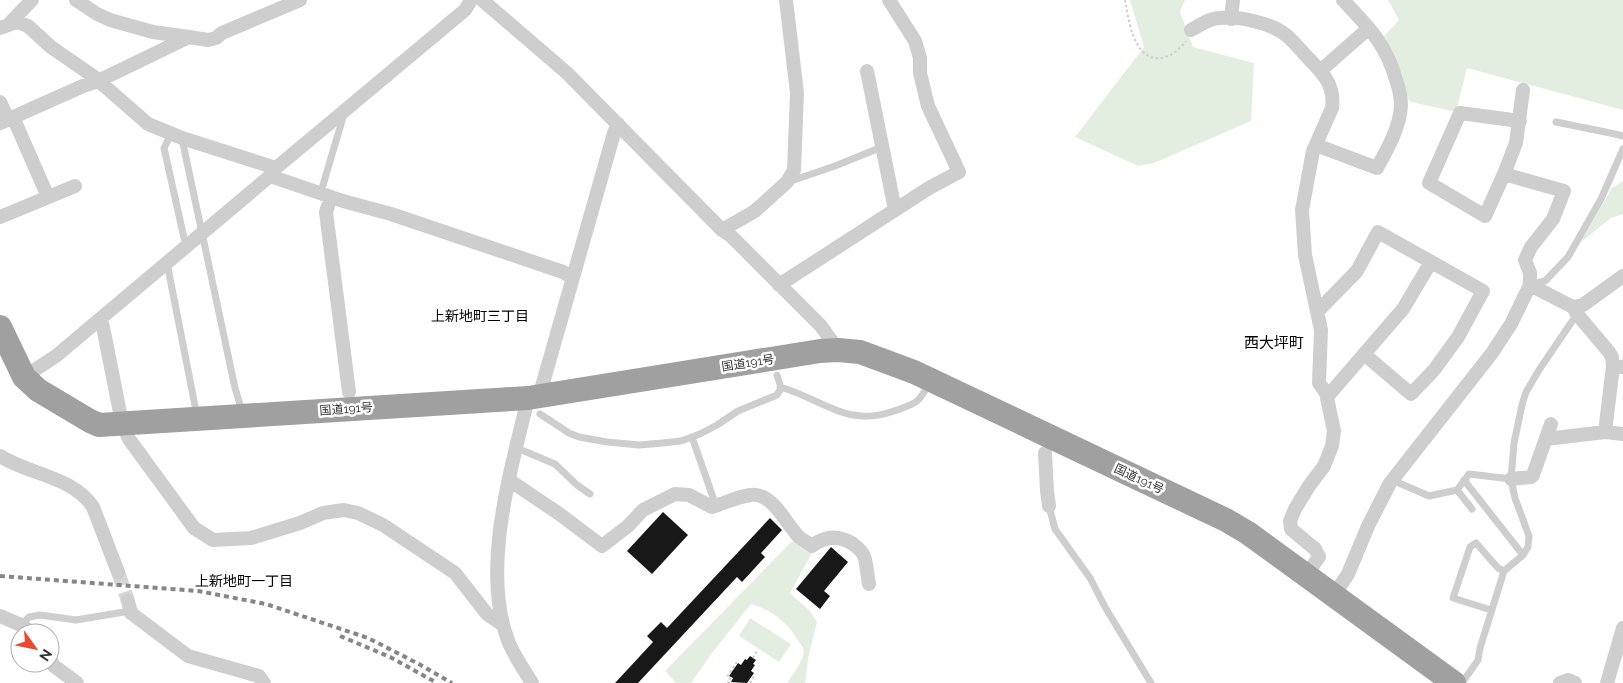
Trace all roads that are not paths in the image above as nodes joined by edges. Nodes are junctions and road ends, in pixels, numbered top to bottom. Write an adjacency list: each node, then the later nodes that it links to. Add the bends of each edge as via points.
1 (32, 0): 11 (street)
2 (76, 0): 14 (street, via 110,20 153,32)
3 (300, 0): 14 (street, via 216,38)
4 (471, 0): 20 (street, via 465,10)
5 (482, 0): 24 (street, via 567,73)
6 (786, 0): 32 (street, via 797,93 795,164 792,177)
7 (889, 0): 37 (street, via 915,41 928,106 959,172)
8 (1233, 0): 10 (street)
9 (1343, 0): 12 (street)
10 (1231, 19): 13 (street, via 1212,20); 16 (street, via 1264,23 1277,29)
11 (4, 27): 17 (street, via 17,22 28,26)
12 (1369, 28): 16 (street); 27 (street, via 1387,52 1400,93 1401,107 1386,151 1377,168)
13 (1191, 30)
14 (189, 37): 17 (street)
15 (867, 71): 28 (street)
16 (1320, 71): 27 (street, via 1329,83 1333,100)
17 (98, 81): 21 (street); 25 (street, via 148,124)
18 (1523, 90): 22 (street)
19 (0, 102): 21 (street)
20 (345, 111): 30 (street); 33 (lane)
21 (7, 120): 35 (street)
22 (1520, 121): 31 (street, via 1516,143); 31 (street, via 1460,113 1429,183 1485,216)
23 (1556, 122): 26 (lane)
24 (618, 124): 39 (street); 45 (street)
25 (177, 136): 30 (street); 40 (lane); 41 (lane, via 164,148)
26 (1623, 136)
27 (1316, 145): 49 (street, via 1302,210 1305,255)
28 (882, 147): 32 (lane); 37 (street)
29 (1623, 150): 47 (lane, via 1602,199 1568,257 1545,281)
30 (273, 172): 36 (street); 40 (street)
31 (1504, 174): 47 (street, via 1564,191 1553,219 1524,260 1530,273)
32 (787, 182): 39 (street, via 755,212)
33 (323, 185)
34 (75, 186): 35 (street)
35 (48, 197): 38 (street)
36 (331, 197): 45 (street, via 400,217); 59 (street, via 326,212)
37 (895, 210): 46 (street)
38 (0, 217)
39 (722, 230): 46 (street)
40 (202, 234): 41 (street); 62 (lane)
41 (188, 245): 43 (street)
42 (1430, 262): 49 (street, via 1378,232 1357,271); 53 (street, via 1403,309); 53 (street, via 1483,291 1458,337 1411,394)
43 (167, 263): 50 (street); 63 (lane)
44 (1623, 276): 48 (street)
45 (573, 278): 61 (street)
46 (779, 284): 52 (street, via 821,326)
47 (1530, 285): 48 (street); 75 (street, via 1492,353)
48 (1575, 310): 54 (street); 73 (lane, via 1526,392 1514,443)
49 (1317, 312): 60 (street, via 1321,330 1319,383)
50 (100, 319): 56 (street, via 56,356); 64 (street)
51 (0, 327): 56 (highway, 国道191号)
52 (838, 350): 57 (highway, 国道191号, via 867,354); 61 (highway, 国道191号)
53 (1364, 354): 60 (street)
54 (1618, 367): 66 (street)
55 (777, 375): 58 (lane)
56 (24, 377): 64 (highway, 国道191号, via 38,390 90,421 99,425)
57 (931, 380): 58 (lane, via 914,404 890,413 869,416 846,415); 85 (highway, 国道191号, via 1226,520)
58 (780, 386): 68 (lane, via 776,395 738,411)
59 (349, 392)
60 (1327, 397): 85 (street, via 1334,431 1332,446 1324,466 1290,521 1291,529 1315,549 1319,557)
61 (536, 403): 62 (highway, 国道191号); 68 (lane, via 569,433 589,439 639,445); 74 (street)
62 (243, 416): 63 (highway, 国道191号)
63 (197, 419): 64 (highway, 国道191号)
64 (122, 424): 93 (street, via 129,439 194,528 213,540 251,538 323,513 344,510 358,513 383,525 455,573 487,614)
65 (1551, 424): 69 (street)
66 (1605, 432): 67 (street); 69 (street)
67 (1623, 434)
68 (692, 437): 79 (lane)
69 (1546, 438): 73 (street, via 1533,475)
70 (524, 451): 78 (lane, via 554,464)
71 (1045, 453): 80 (street)
72 (0, 456): 84 (street, via 56,479 88,500)
73 (1511, 479): 76 (lane, via 1469,474); 82 (lane, via 1529,536)
74 (509, 480): 79 (street, via 602,546 643,510 675,494 689,495); 93 (street, via 496,571)
75 (1392, 480): 77 (lane, via 1430,496); 87 (street, via 1348,574)
76 (1464, 480): 77 (lane); 82 (lane)
77 (1457, 490): 81 (lane)
78 (590, 494)
79 (716, 506): 86 (street, via 752,495 764,498 812,546 818,541 834,538 854,545 864,556)
80 (1049, 506): 99 (lane, via 1055,530 1090,578)
81 (1472, 509)
82 (1524, 554): 83 (lane)
83 (1504, 571): 89 (lane); 89 (lane, via 1476,543 1470,547 1453,598)
84 (118, 572)
85 (1306, 575): 87 (highway, 国道191号)
86 (869, 584)
87 (1334, 595): 100 (highway, 国道191号)
88 (130, 607): 92 (lane, via 124,612 76,620 40,615 29,617); 97 (street, via 188,656 259,676)
89 (1491, 610): 101 (lane, via 1478,660)
90 (0, 616): 91 (street)
91 (14, 623)
92 (28, 623)
93 (503, 625): 98 (street, via 509,644)
94 (1623, 628): 104 (street)
95 (60, 670): 96 (street)
96 (77, 683)
97 (264, 683)
98 (532, 683)
99 (1152, 683)
100 (1454, 683)
101 (1462, 683)
102 (1560, 683): 103 (street, via 1568,680)
103 (1575, 683)
104 (1607, 683)

